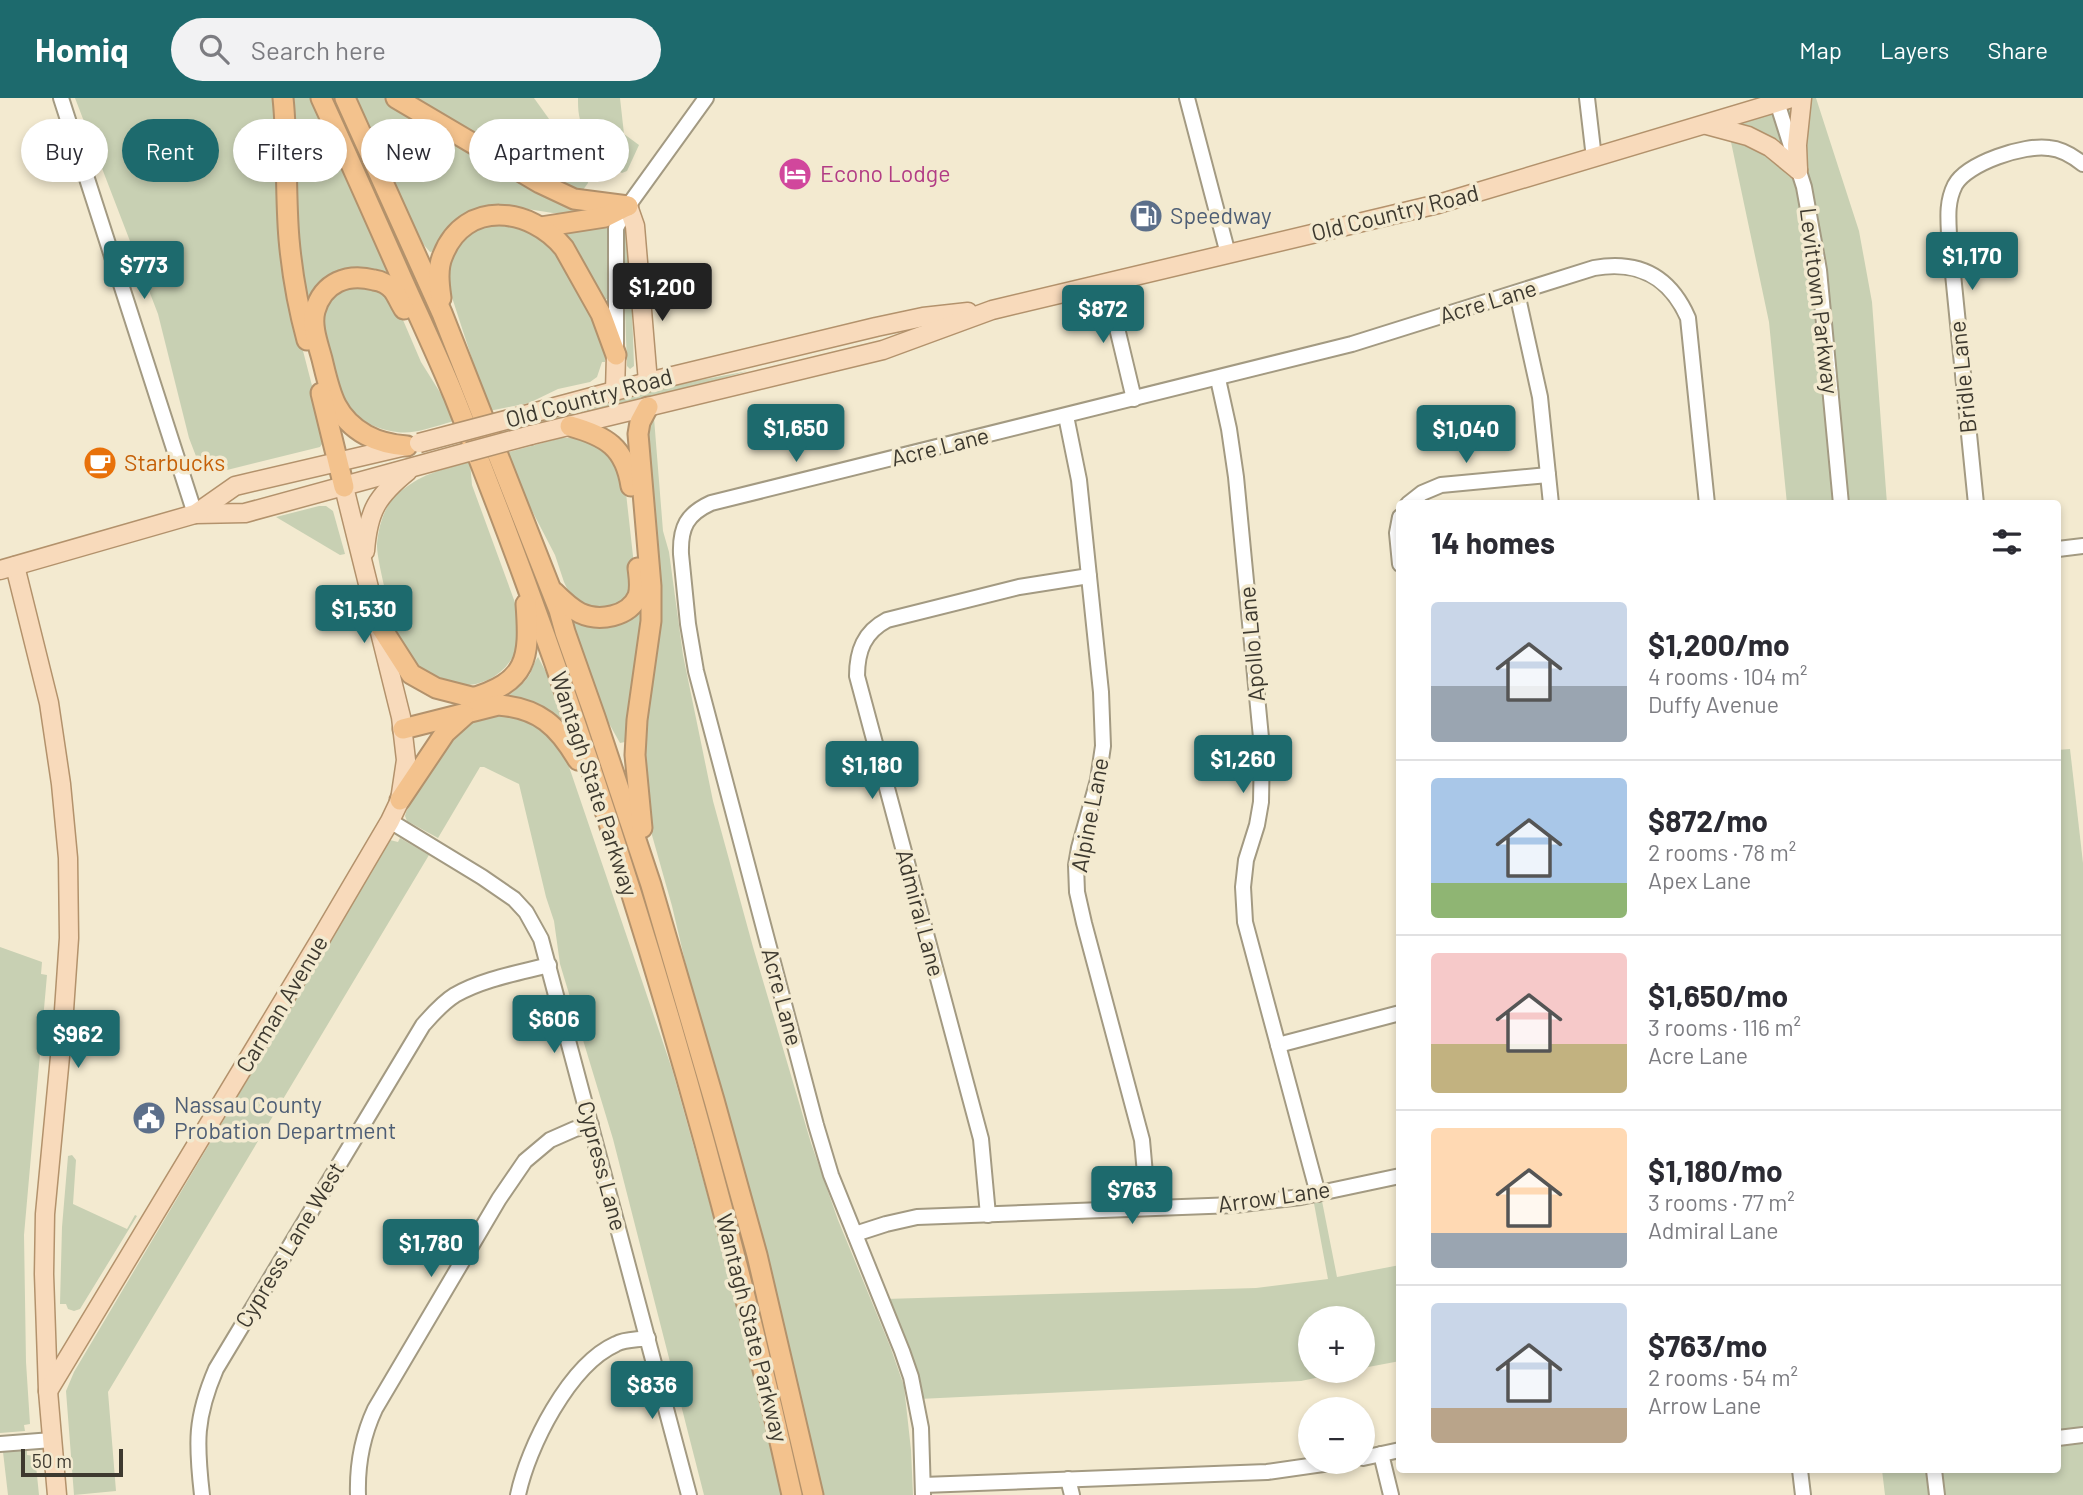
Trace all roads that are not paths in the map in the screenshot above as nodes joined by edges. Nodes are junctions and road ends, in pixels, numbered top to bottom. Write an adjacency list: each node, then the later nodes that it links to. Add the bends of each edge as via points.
1 (61, 98): 41 (street)
2 (283, 98): 32 (highway, via 289,237 298,303)
3 (320, 98): 26 (highway, Wantagh State Parkway)
4 (345, 98): 21 (highway, Wantagh State Parkway)
5 (397, 98): 15 (highway, via 574,199)
6 (706, 98): 15 (street)
7 (1187, 98): 17 (street)
8 (1587, 98): 12 (street)
9 (1802, 98): 14 (main road)
10 (1784, 100): 11 (main road, Old Country Road); 14 (street, Levittown Parkway)
11 (1707, 125): 12 (main road, Old Country Road); 14 (main road, via 1770,146)
12 (1594, 158): 17 (main road, Old Country Road, via 1438,204)
13 (2083, 164): 40 (street, Bridle Lane, via 2051,148 2020,151 1968,170 1956,183 1948,204)
14 (1798, 170): 39 (street, Levittown Parkway, via 1819,270)
15 (628, 206): 16 (highway, via 605,217); 22 (street, via 615,228); 24 (main road, via 635,226)
16 (541, 226): 21 (highway, via 507,215 482,218 461,229 442,256 438,278); 22 (highway, via 564,248 601,314)
17 (1228, 254): 18 (main road, Old Country Road)
18 (1106, 282): 20 (main road, Old Country Road); 27 (street)
19 (1517, 293): 23 (street, Acre Lane, via 1353,344); 34 (street, via 1540,397); 38 (street, Acre Lane, via 1609,265 1643,270 1674,292 1690,328)
20 (992, 310): 24 (main road, Old Country Road, via 876,327); 28 (main road, Old Country Road, via 883,350)
21 (442, 313): 48 (highway, Wantagh State Parkway)
22 (615, 355): 25 (main road)
23 (1218, 379): 27 (street, Acre Lane); 58 (street, Apollo Lane, via 1236,477 1262,748 1261,802 1242,902)
24 (648, 382): 25 (main road, Old Country Road)
25 (615, 391): 31 (main road, Old Country Road, bridge)
26 (453, 393): 31 (highway, via 393,289 356,276 338,281 323,295 314,314 315,330 338,410 354,428 372,438 392,445); 47 (highway, Wantagh State Parkway)
27 (1134, 398): 29 (street, Acre Lane)
28 (648, 407): 30 (main road, Old Country Road); 55 (highway, via 639,422 638,447 651,621 635,755)
29 (1066, 416): 46 (street, Alpine Lane, via 1079,480); 64 (street, Acre Lane, via 711,503 688,518 683,532 681,554 696,671 816,1125)
30 (570, 425): 33 (main road, Old Country Road, bridge); 48 (highway, via 608,442 628,467 639,586 626,610 605,617 580,613)
31 (413, 444): 32 (main road, Old Country Road)
32 (338, 462): 35 (highway); 41 (main road, Old Country Road, via 235,486)
33 (419, 465): 35 (main road, Old Country Road); 44 (main road, via 376,502 366,534)
34 (1548, 475): 36 (street, via 1441,485); 37 (street)
35 (344, 487): 41 (main road, Old Country Road, via 245,513); 44 (main road, Carman Avenue)
36 (1413, 500)
37 (1551, 500)
38 (1707, 500)
39 (1841, 500)
40 (1976, 500)
41 (195, 514): 45 (main road, Old Country Road)
42 (2083, 547): 43 (street)
43 (2061, 549)
44 (364, 565): 49 (main road, Carman Avenue)
45 (8, 568): 66 (main road, via 49,703 68,858 69,938 45,1214)
46 (1089, 576): 62 (street, Alpine Lane, via 1103,746 1079,848 1077,892 1142,1140); 63 (street, Admiral Lane, via 1019,587 887,620 869,633 857,663 981,1139)
47 (524, 578): 50 (highway, via 528,641 523,661 502,688); 52 (highway, Wantagh State Parkway)
48 (551, 590): 55 (highway, Wantagh State Parkway)
49 (377, 621): 50 (highway, via 411,674); 51 (main road, Carman Avenue)
50 (472, 705): 51 (highway); 52 (highway, via 523,708 542,717 566,739); 53 (highway, via 445,733)
51 (402, 723): 53 (main road, Carman Avenue, via 406,760)
52 (596, 786): 84 (highway, Wantagh State Parkway, via 726,1218)
53 (400, 800): 54 (main road, Carman Avenue)
54 (390, 821): 56 (street, Cypress Lane, via 513,899 534,924); 66 (main road, Carman Avenue)
55 (651, 885): 85 (highway, Wantagh State Parkway, via 757,1255)
56 (548, 965): 59 (street, Cypress Lane); 80 (street, Cypress Lane West, via 467,989 440,1006 423,1024 216,1369 197,1431)
57 (1396, 1014): 58 (street)
58 (1278, 1045): 61 (street, Apollo Lane)
59 (591, 1125): 65 (street, Cypress Lane); 81 (street, via 550,1140 525,1161 499,1199 375,1409 358,1463)
60 (1396, 1177): 61 (street, Arrow Lane)
61 (1318, 1194): 62 (street, Arrow Lane, via 1235,1205)
62 (1148, 1208): 63 (street, Arrow Lane)
63 (988, 1215): 64 (street, Arrow Lane, via 918,1217)
64 (855, 1234): 78 (street, Acre Lane, via 911,1377 921,1428)
65 (648, 1338): 82 (street, via 618,1342 601,1352 570,1384 534,1446); 83 (street, Cypress Lane)
66 (48, 1391): 69 (main road)
67 (2083, 1435): 68 (street)
68 (2061, 1437)
69 (52, 1440): 70 (street); 79 (main road)
70 (0, 1444)
71 (1396, 1451): 72 (street)
72 (1381, 1454): 73 (street); 87 (street)
73 (1375, 1455)
74 (1298, 1468): 77 (street)
75 (1800, 1473): 88 (street)
76 (1934, 1473): 89 (street)
77 (1068, 1479): 78 (street); 86 (street)
78 (923, 1490)
79 (57, 1495)
80 (202, 1495)
81 (358, 1495)
82 (518, 1495)
83 (689, 1495)
84 (792, 1495)
85 (813, 1495)
86 (1072, 1495)
87 (1391, 1495)
88 (1803, 1495)
89 (1937, 1495)

